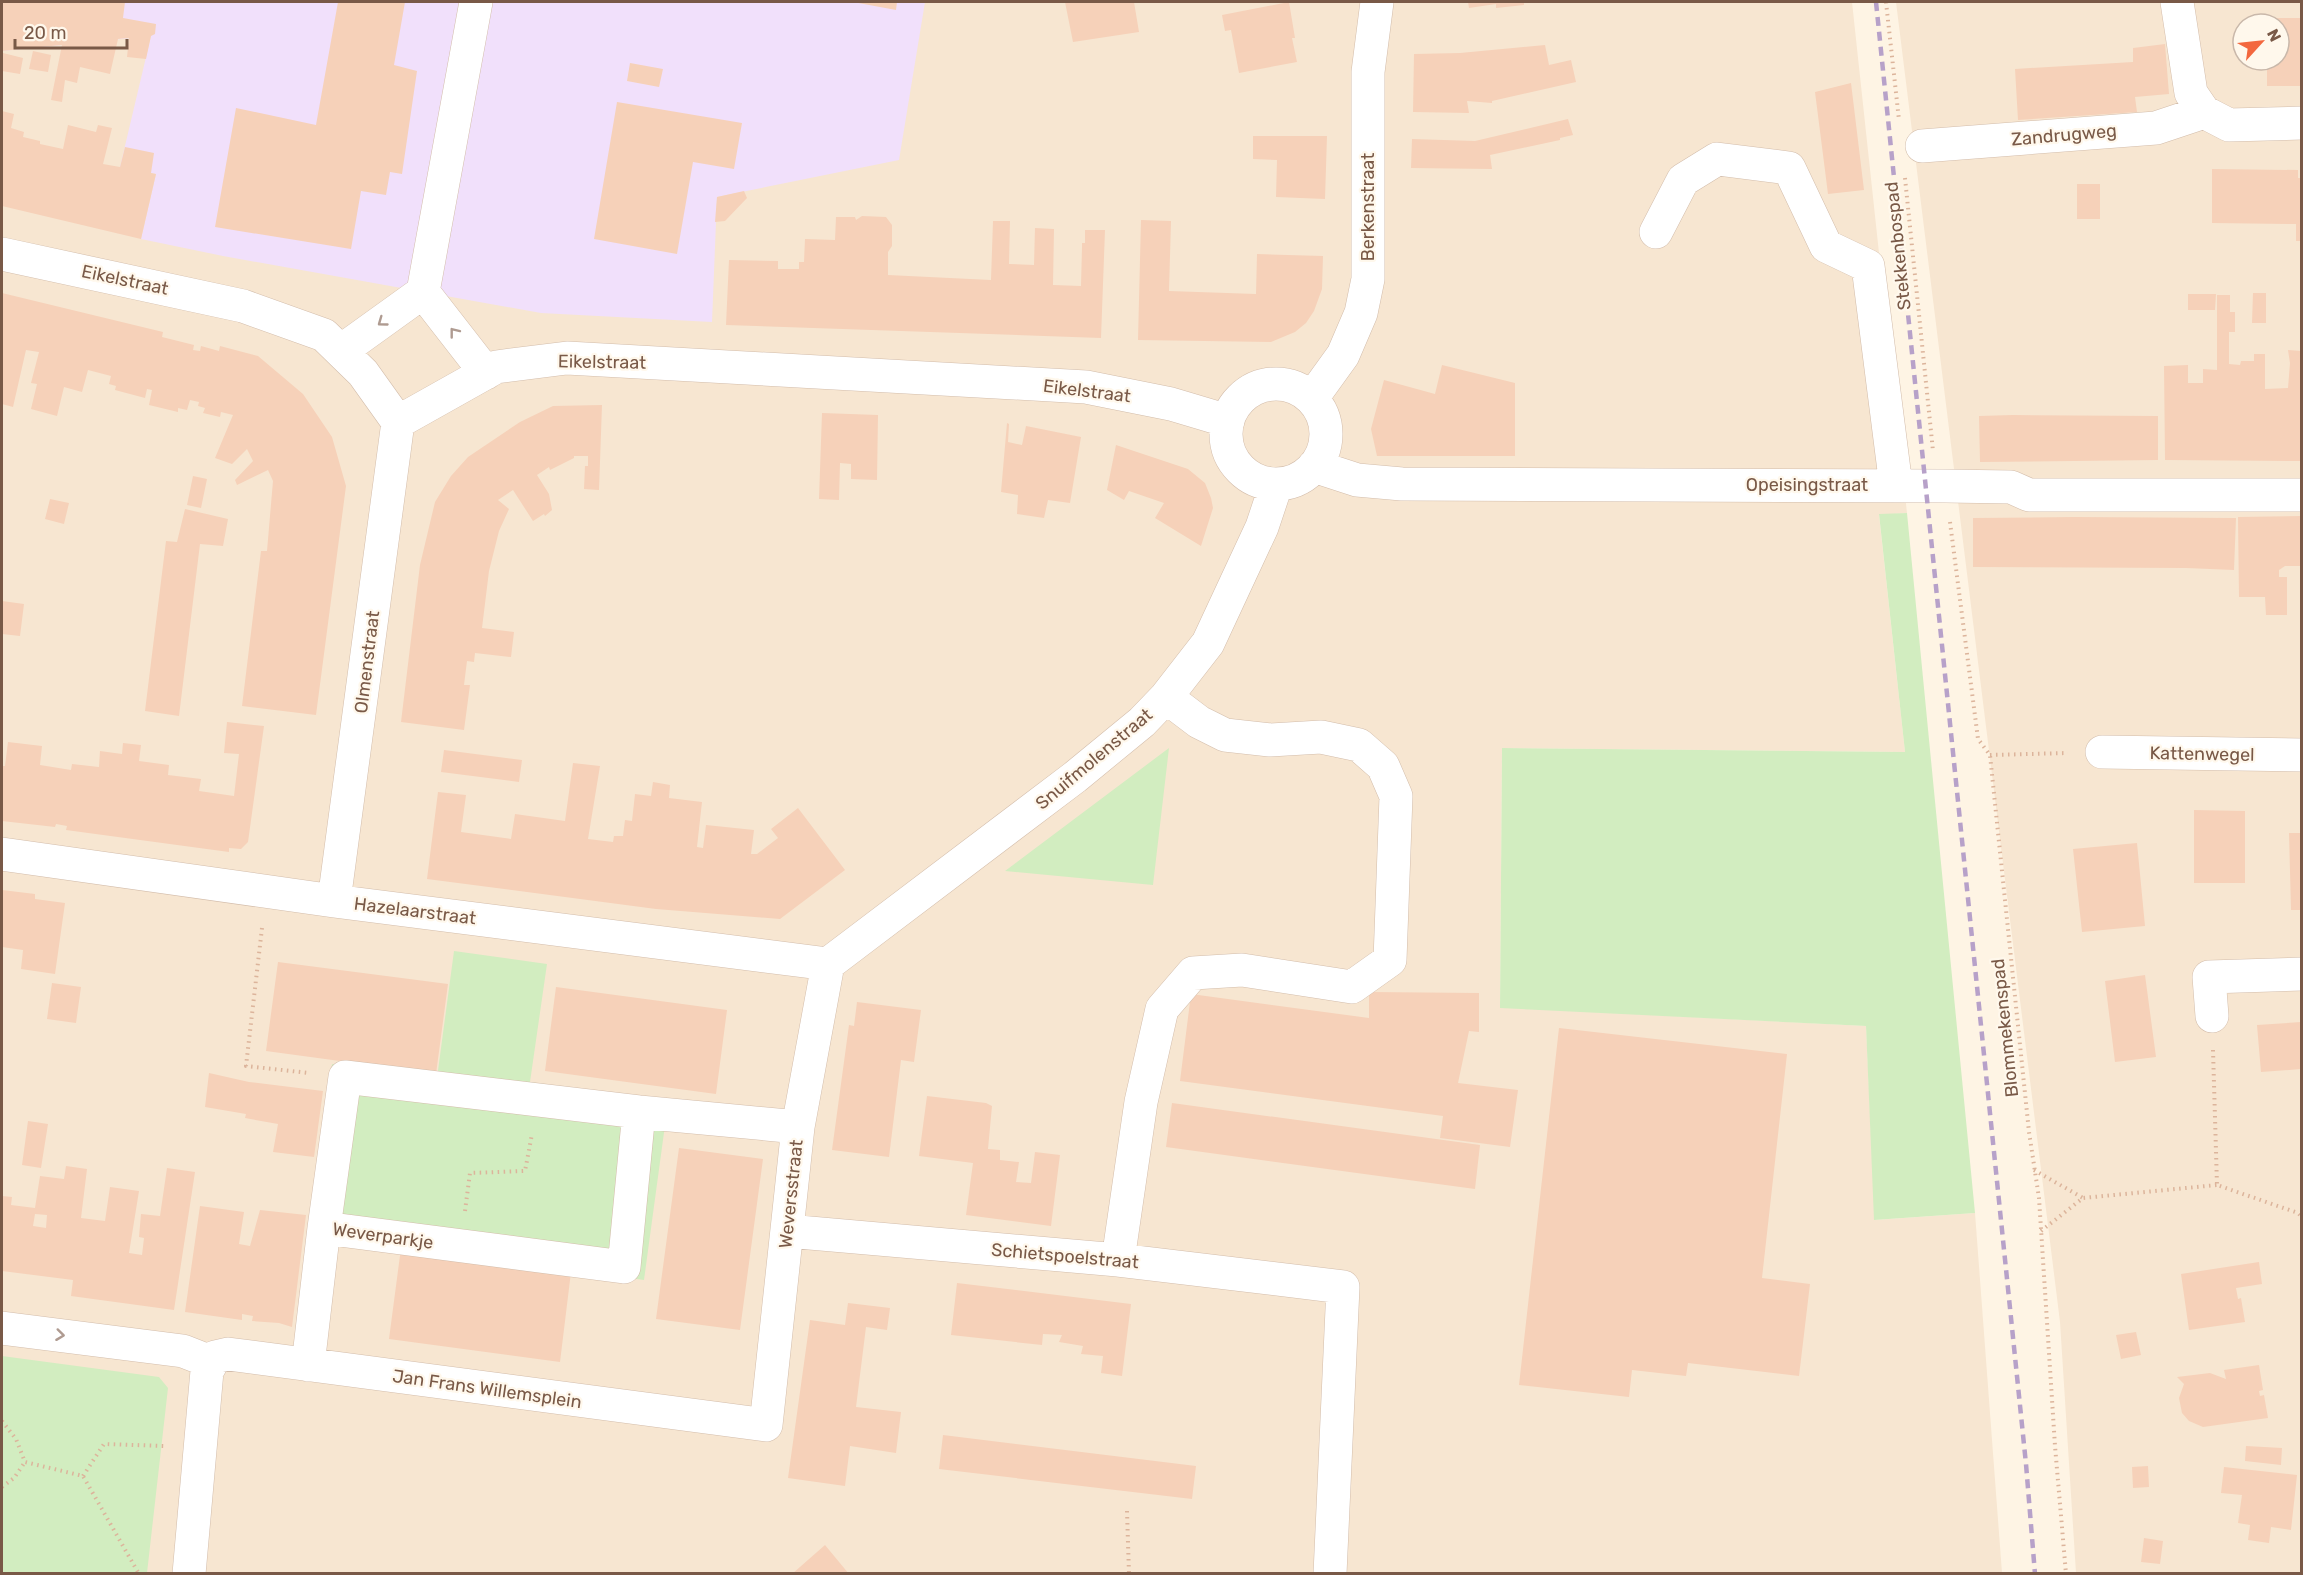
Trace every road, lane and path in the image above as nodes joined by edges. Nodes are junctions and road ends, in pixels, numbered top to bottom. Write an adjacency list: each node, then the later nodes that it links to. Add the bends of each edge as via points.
1 (476, 2): 10 (street)
2 (1377, 2): 13 (street, Berkenstraat, via 1368,72 1368,279 1361,312 1343,355)
3 (1886, 2): 7 (path, Stekkenbospad)
4 (2177, 2): 5 (street, via 2191,93)
5 (2204, 112): 6 (street, via 2229,125); 7 (street, Zandrugweg, via 2156,128)
6 (2301, 123)
7 (1908, 148): 19 (path, Stekkenbospad, via 1931,442)
8 (1656, 232): 18 (street, via 1683,180 1717,159 1789,168 1826,246 1868,266)
9 (2, 254): 11 (street, Eikelstraat, via 243,306 324,335)
10 (423, 292): 11 (street, one-way to 11); 12 (street, one-way to 10)
11 (341, 351): 15 (street, Eikelstraat, via 363,373)
12 (486, 373): 14 (street, Eikelstraat, via 496,367 567,358 1086,387 1170,404); 15 (street, Eikelstraat)
13 (1312, 398): 14 (street, via 1293,386 1272,384 1252,390 1238,402); 16 (street, via 1324,420 1325,450)
14 (1228, 421): 17 (street, via 1227,443 1236,465 1256,480)
15 (398, 422): 27 (street, Olmenstraat)
16 (1314, 466): 17 (street, via 1299,479); 18 (street, Opeisingstraat, via 1357,480 1402,484)
17 (1276, 485): 21 (street, Snuifmolenstraat, via 1262,527 1208,643)
18 (1896, 486): 19 (street, Opeisingstraat)
19 (1945, 486): 20 (street, Opeisingstraat, via 2011,487 2029,495); 23 (path, Blommekenspad, via 1978,739)
20 (2301, 495)
21 (1166, 698): 28 (street, Snuifmolenstraat, via 1075,777); 43 (street, via 1225,735 1270,740 1321,737 1359,745 1383,766 1396,796 1390,960 1352,987 1242,970 1193,973 1162,1009 1140,1102)
22 (2102, 752): 23 (path); 24 (street, Kattenwegel)
23 (1990, 754): 35 (path, Blommekenspad)
24 (2301, 755)
25 (2, 854): 26 (street, Hazelaarstraat)
26 (267, 890): 27 (street, Hazelaarstraat); 31 (path, via 246,1066)
27 (334, 901): 28 (street, Hazelaarstraat)
28 (828, 964): 34 (street, Weversstraat)
29 (2301, 974): 30 (street, via 2210,977)
30 (2212, 1016): 36 (path)
31 (345, 1077): 32 (street); 39 (street, Weverparkje)
32 (537, 1100): 33 (street); 42 (path, via 525,1171 470,1173)
33 (639, 1112): 34 (street); 42 (street, Weverparkje, via 624,1267)
34 (798, 1127): 40 (street, Weversstraat)
35 (2034, 1169): 37 (path); 41 (path, Blommekenspad)
36 (2217, 1185): 37 (path); 38 (path)
37 (2083, 1198): 41 (path)
38 (2301, 1217)
39 (324, 1228): 42 (street, Weverparkje); 46 (street)
40 (787, 1231): 43 (street, Schietspoelstraat); 48 (street, Weversstraat)
41 (2041, 1231): 58 (path, Blommekenspad)
42 (460, 1246)
43 (1119, 1260): 57 (street, Schietspoelstraat, via 1343,1287)
44 (2, 1328): 45 (street, one-way to 45, via 183,1351)
45 (211, 1362): 46 (street, Jan Frans Willemsplein, via 228,1354); 49 (street)
46 (308, 1365): 48 (street, Jan Frans Willemsplein)
47 (2, 1421): 50 (path, via 16,1439)
48 (766, 1425)
49 (199, 1449): 51 (path, via 104,1444); 55 (street)
50 (25, 1462): 51 (path); 52 (path)
51 (83, 1476): 54 (path)
52 (2, 1487)
53 (1127, 1511): 56 (path)
54 (139, 1574)
55 (189, 1574)
56 (1129, 1574)
57 (1330, 1574)
58 (2066, 1574)

